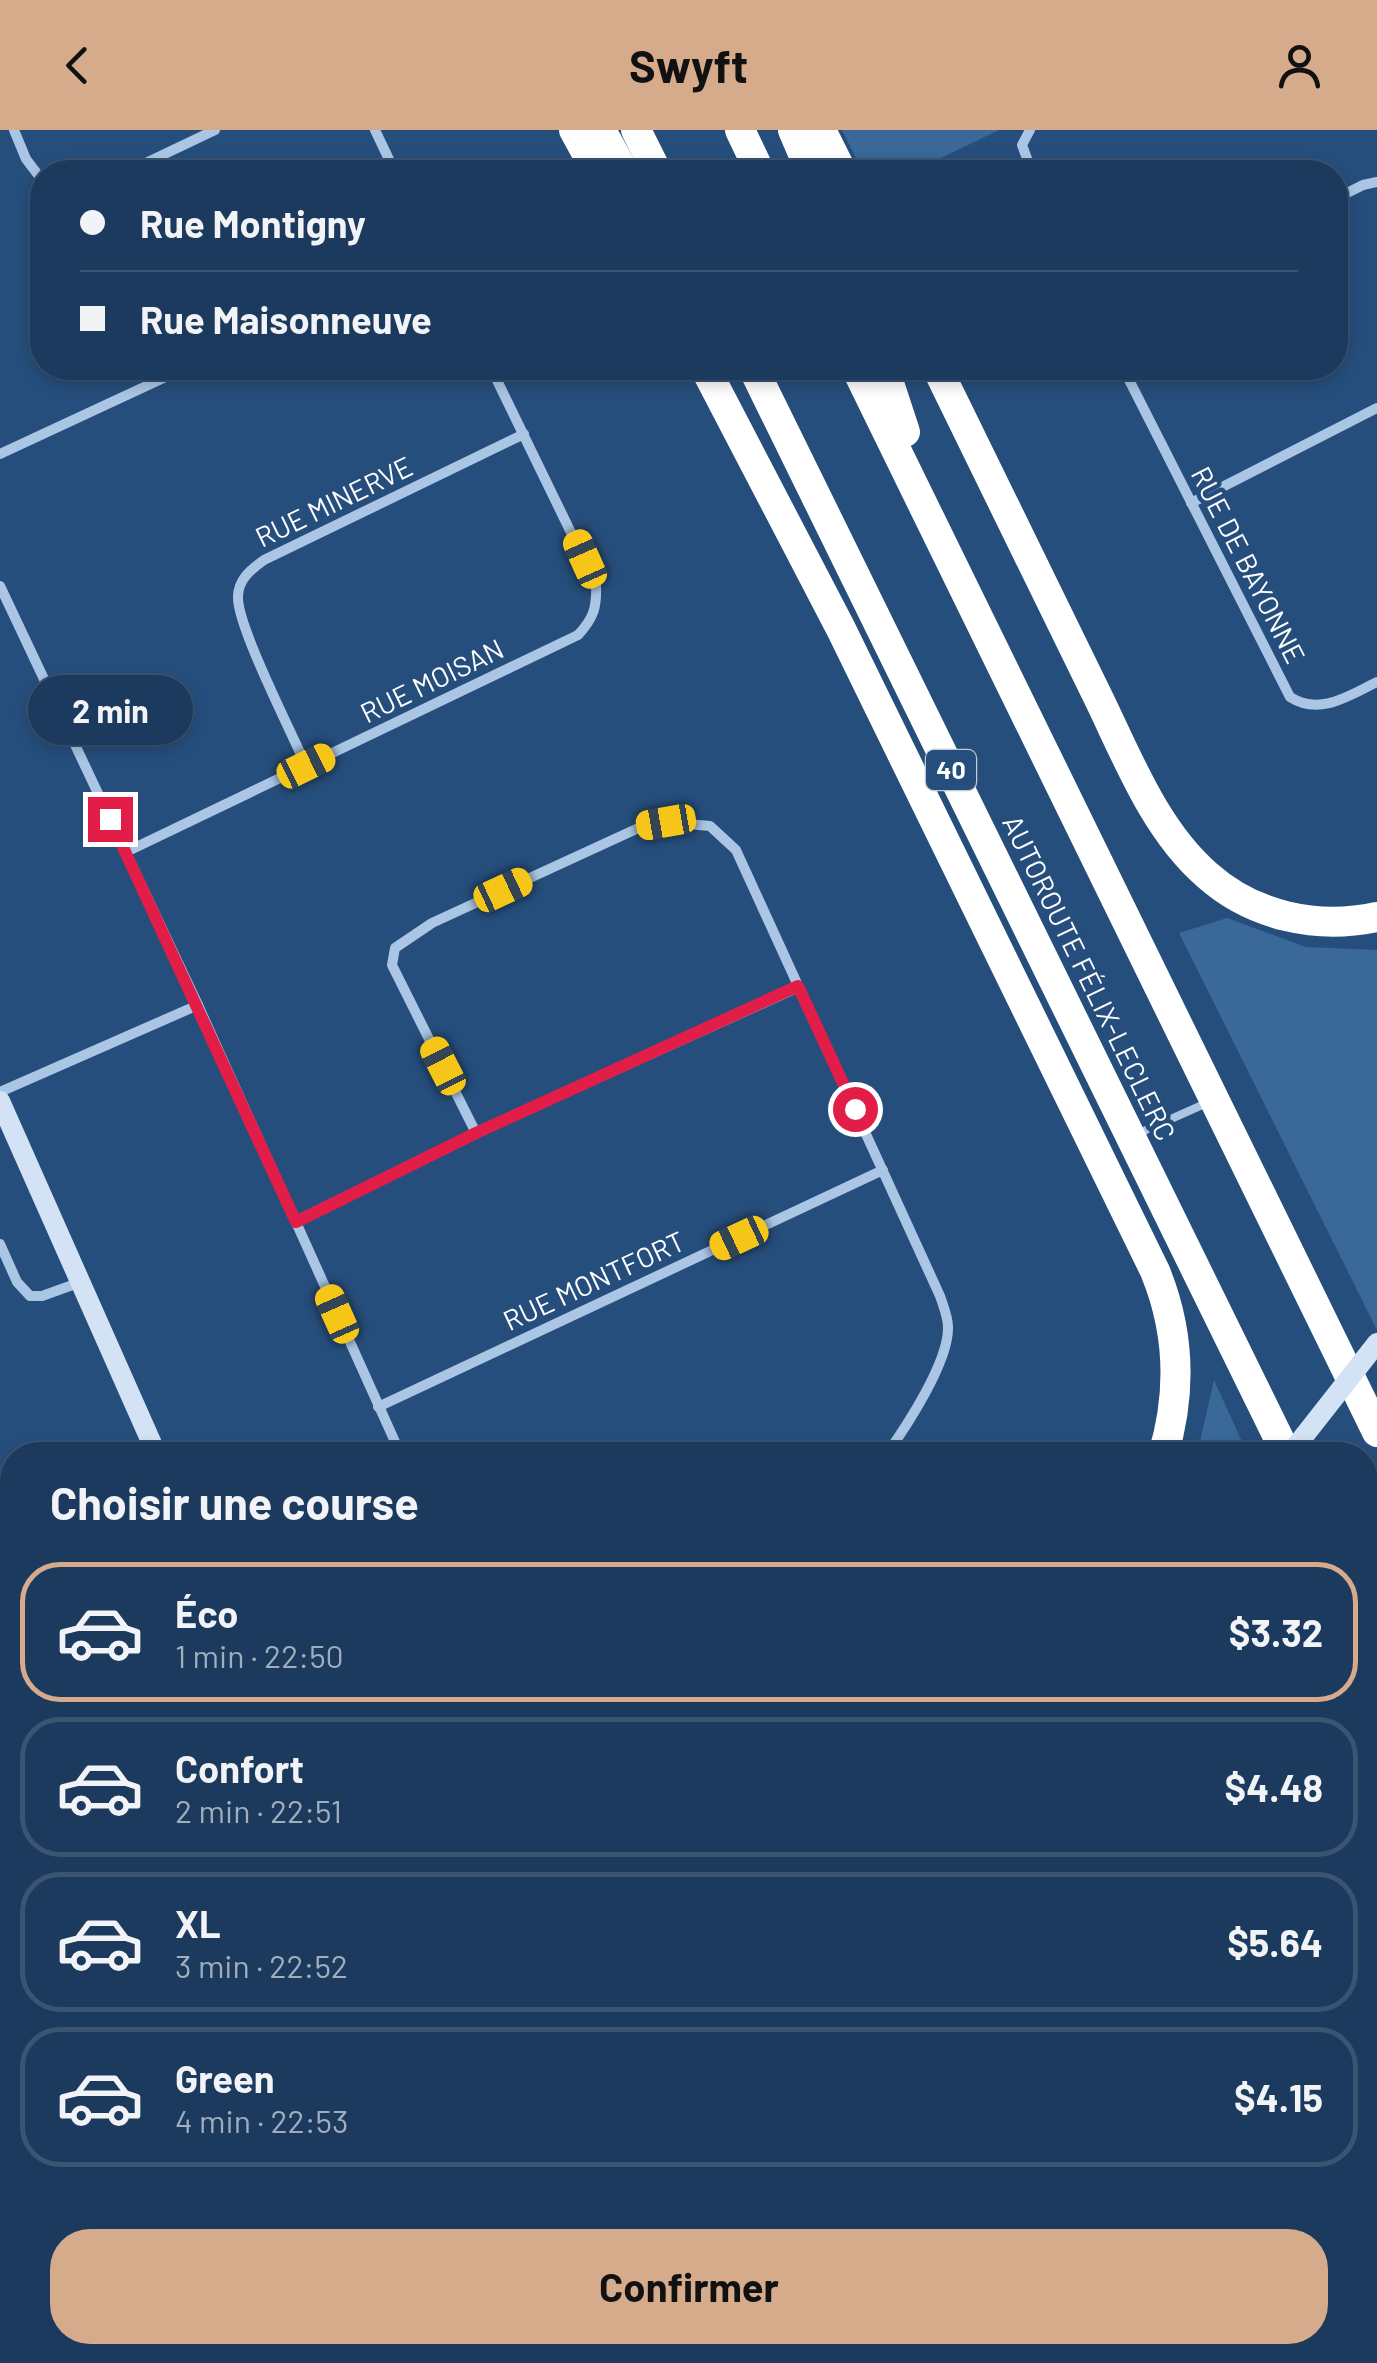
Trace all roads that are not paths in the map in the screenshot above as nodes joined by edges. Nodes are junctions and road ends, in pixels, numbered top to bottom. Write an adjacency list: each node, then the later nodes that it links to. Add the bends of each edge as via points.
1 (14, 130): 20 (street)
2 (215, 130): 11 (street)
3 (375, 130): 12 (street)
4 (574, 130): 13 (highway)
5 (602, 130): 14 (highway)
6 (636, 130): 15 (highway)
7 (740, 130): 16 (highway)
8 (793, 130): 17 (highway)
9 (821, 130): 18 (highway)
10 (1030, 130): 19 (street, via 1022,145)
11 (151, 160)
12 (389, 160)
13 (590, 160)
14 (618, 160)
15 (651, 160)
16 (754, 160)
17 (805, 160)
18 (836, 160)
19 (1028, 160)
20 (30, 164)
21 (1377, 182): 22 (street)
22 (1348, 192)
23 (159, 380): 34 (street)
24 (497, 380): 33 (street)
25 (710, 380): 61 (highway, via 841,630 1161,1287 1177,1372)
26 (748, 380): 35 (highway)
27 (759, 380): 35 (highway, AUTOROUTE FÉLIX-LECLERC / 40)
28 (862, 380): 37 (highway)
29 (888, 380): 37 (highway)
30 (943, 380): 42 (highway, via 1118,739 1186,855 1210,879 1260,908 1317,922)
31 (1129, 380): 36 (street, RUE DE BAYONNE)
32 (1377, 408): 36 (street)
33 (524, 434): 40 (street, RUE MINERVE, via 247,572 239,586 240,616); 40 (street, RUE MOISAN, via 596,584 590,622 578,635)
34 (0, 454)
35 (807, 475): 50 (highway, AUTOROUTE FÉLIX-LECLERC / 40)
36 (1191, 503): 39 (street, RUE DE BAYONNE, via 1290,697 1318,708)
37 (940, 539): 46 (highway)
38 (0, 586): 41 (street)
39 (1377, 682)
40 (306, 766): 41 (street, RUE MOISAN)
41 (126, 852): 44 (street)
42 (1377, 917)
43 (798, 986): 49 (street); 49 (street, via 736,850 710,826 645,825 432,923 396,948 392,965); 51 (street)
44 (198, 1005): 45 (street); 52 (street)
45 (0, 1092)
46 (1214, 1100): 50 (lane); 57 (highway)
47 (0, 1101): 48 (street)
48 (5, 1129): 54 (street)
49 (476, 1133): 52 (street)
50 (1131, 1137): 62 (highway, AUTOROUTE FÉLIX-LECLERC / 40)
51 (883, 1170): 56 (street, RUE MONTFORT); 60 (street, via 948,1326 930,1380)
52 (296, 1222): 56 (street)
53 (0, 1244): 54 (street, via 16,1282 30,1296)
54 (82, 1282): 58 (street)
55 (1377, 1343): 63 (street, bridge)
56 (378, 1407): 59 (street)
57 (1377, 1432)
58 (151, 1442)
59 (394, 1442)
60 (894, 1442)
61 (1166, 1442)
62 (1282, 1442)
63 (1298, 1442)

